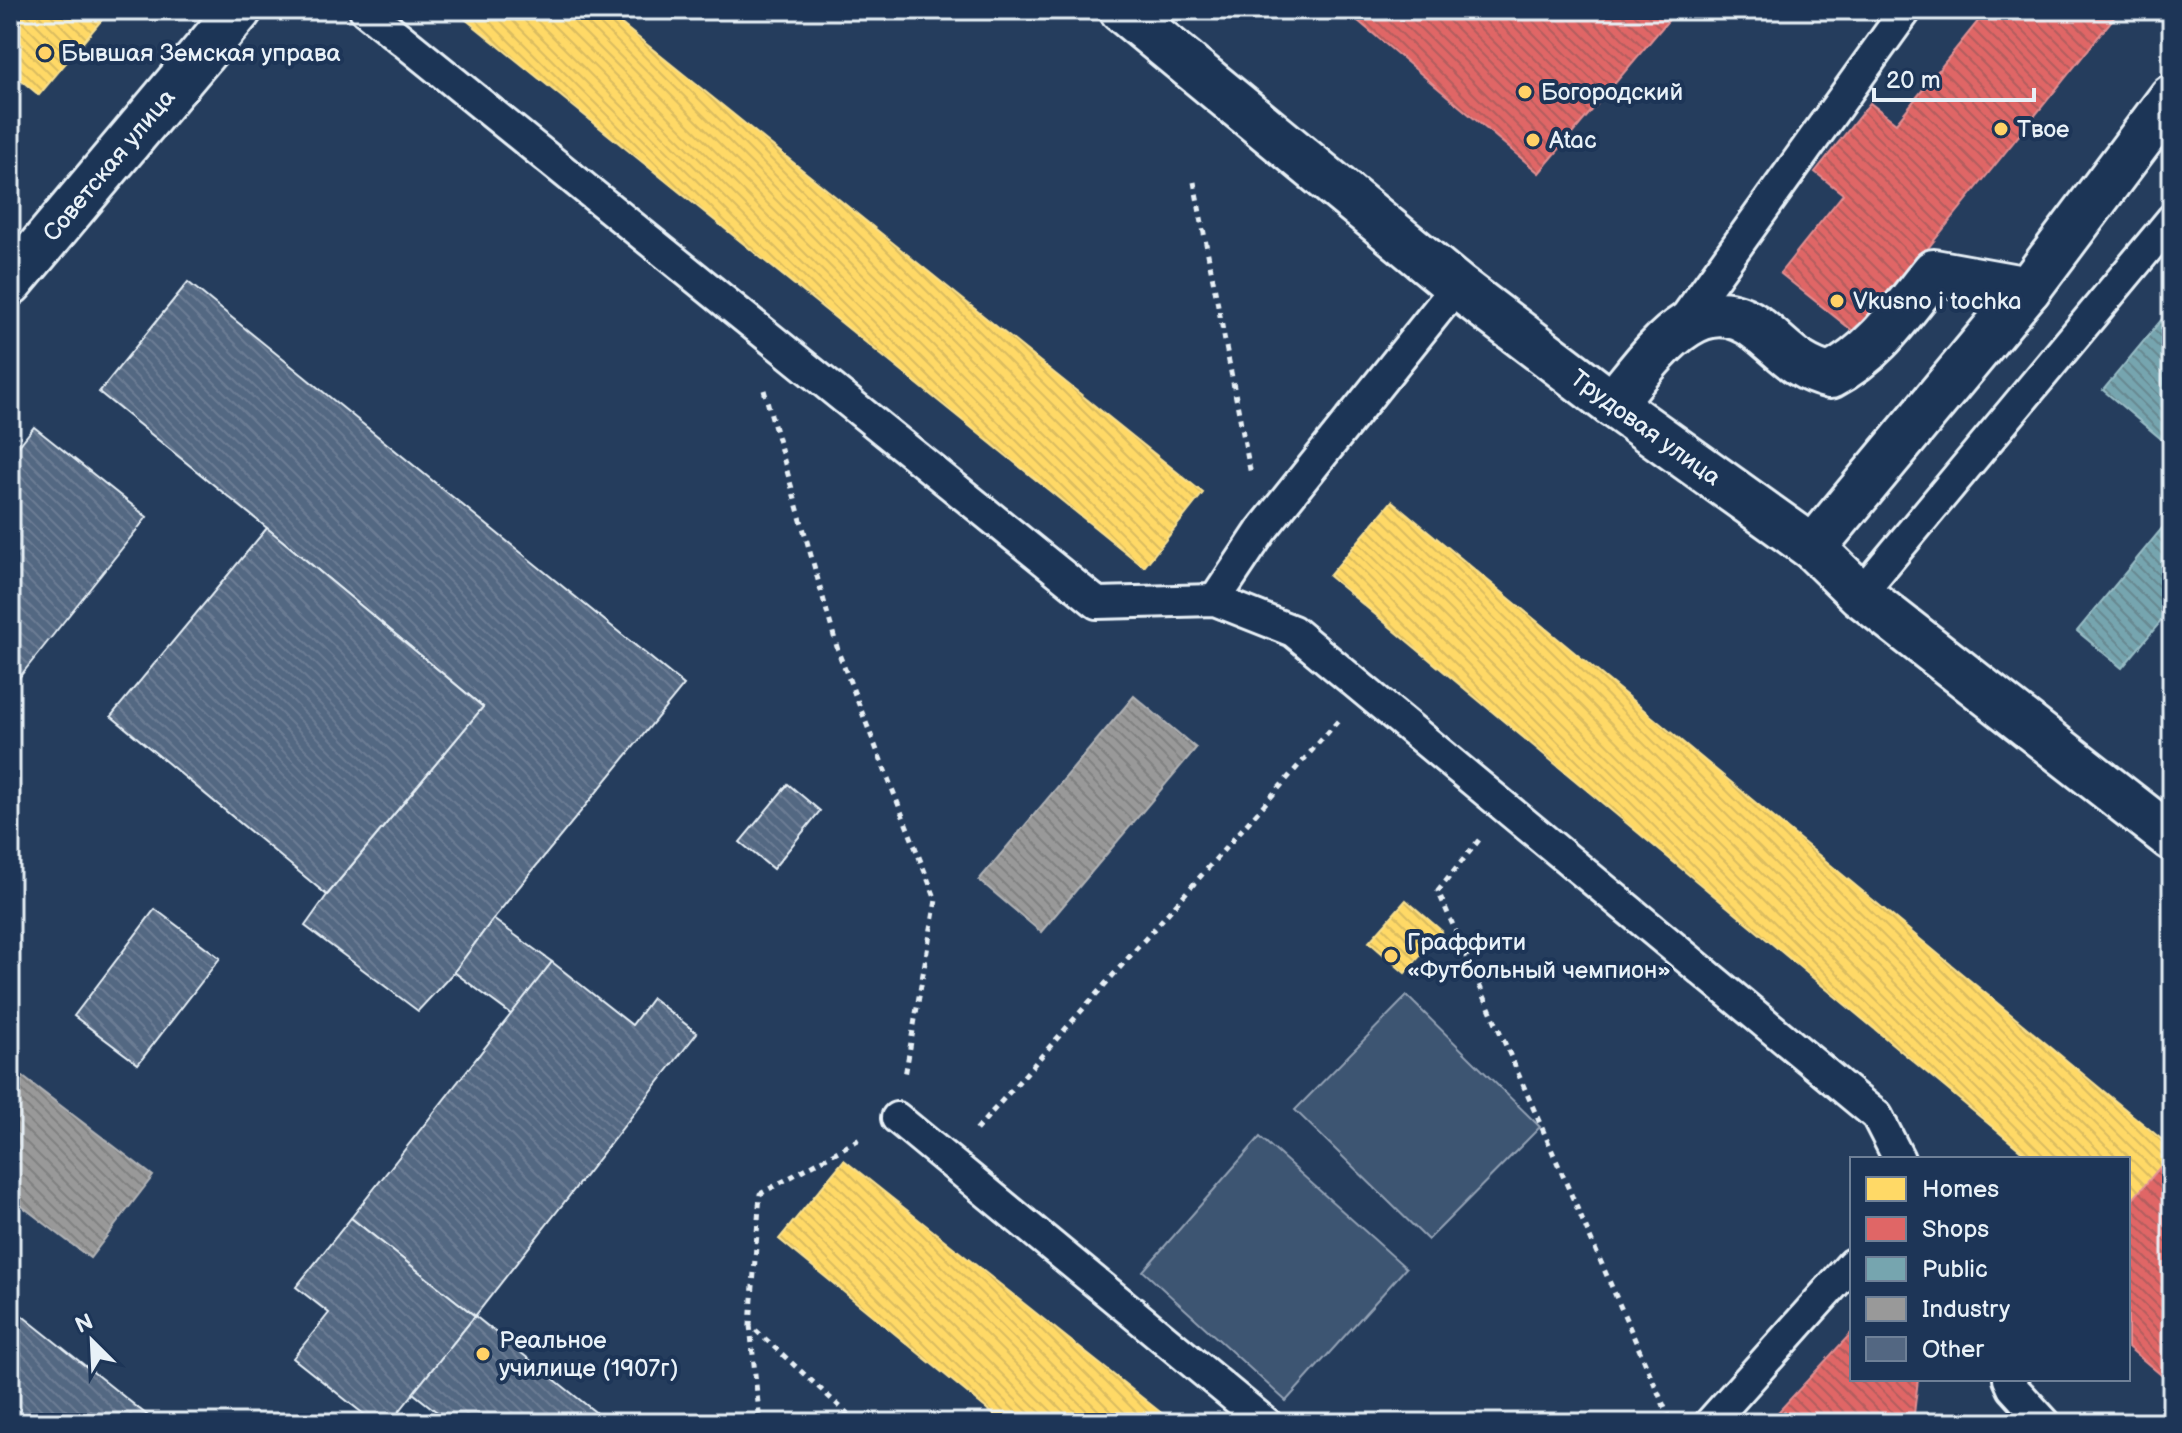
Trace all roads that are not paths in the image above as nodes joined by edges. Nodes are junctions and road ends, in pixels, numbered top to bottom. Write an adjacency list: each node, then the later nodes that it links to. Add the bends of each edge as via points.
1 (239, 10): 7 (street, Советская улица)
2 (365, 10): 14 (lane, via 1097,603)
3 (1122, 10): 8 (street, Трудовая улица)
4 (1906, 10): 10 (lane)
5 (2172, 97): 9 (street)
6 (2172, 219): 13 (lane)
7 (10, 283)
8 (1457, 286): 11 (street, Трудовая улица); 14 (lane, via 1261,531)
9 (2028, 289): 10 (street, via 1934,272 1876,342 1830,376 1808,371 1756,327 1732,315 1708,313); 12 (street)
10 (1674, 333): 11 (street)
11 (1612, 404): 12 (street, Трудовая улица)
12 (1813, 548): 13 (street, Трудовая улица)
13 (1860, 594): 15 (street, Трудовая улица)
14 (1215, 600): 17 (lane, via 1293,631 1877,1116)
15 (2170, 833)
16 (897, 1118): 20 (lane)
17 (1898, 1157)
18 (1850, 1266): 21 (lane)
19 (2010, 1381): 22 (lane)
20 (1266, 1423)
21 (1710, 1423)
22 (2045, 1423)

